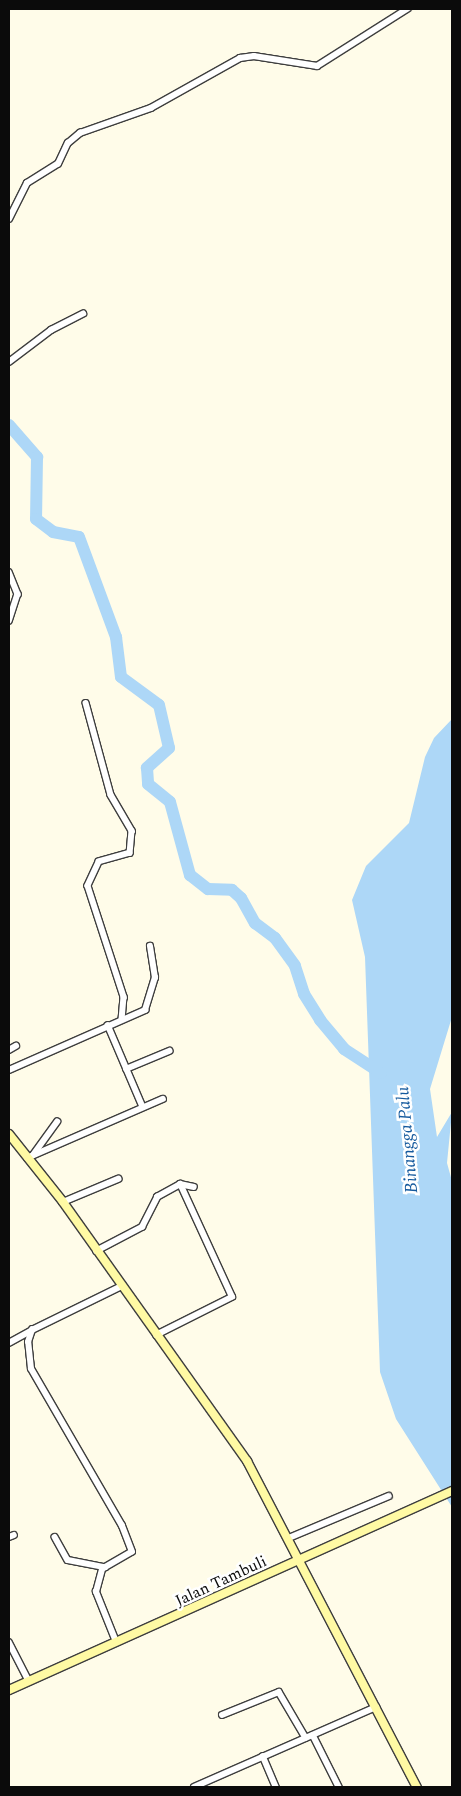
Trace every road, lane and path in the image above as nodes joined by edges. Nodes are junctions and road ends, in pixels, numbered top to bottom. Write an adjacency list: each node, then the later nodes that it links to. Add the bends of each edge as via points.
1 (407, 9): 2 (street, via 317,66 254,56 240,58 151,108 80,134 68,143 58,164 27,183)
2 (9, 219)
3 (83, 314): 4 (street, via 51,330)
4 (9, 362)
5 (9, 572): 6 (street, via 18,594)
6 (9, 621)
7 (86, 703): 9 (street, via 111,795 132,831 130,853 99,862 88,886 124,997)
8 (150, 946): 9 (street, via 156,969 147,1006)
9 (122, 1019): 10 (street)
10 (108, 1025): 14 (street); 15 (street)
11 (16, 1046): 12 (street)
12 (9, 1050)
13 (170, 1052): 14 (street)
14 (126, 1069): 17 (street)
15 (9, 1070)
16 (163, 1099): 17 (street)
17 (143, 1107): 20 (street)
18 (57, 1122): 20 (street)
19 (9, 1134): 20 (main road)
20 (30, 1157): 24 (main road)
21 (118, 1179): 24 (street)
22 (180, 1184): 23 (street); 25 (street, via 154,1200 142,1226); 28 (street, via 232,1297)
23 (194, 1187)
24 (62, 1202): 25 (main road)
25 (96, 1252): 26 (main road)
26 (122, 1286): 27 (street); 28 (main road)
27 (32, 1330): 29 (street); 35 (street, via 28,1342 31,1369 132,1550)
28 (156, 1335): 33 (main road, via 247,1461)
29 (9, 1343)
30 (452, 1491): 34 (main road, Jalan Tambuli)
31 (389, 1496): 33 (street)
32 (55, 1537): 35 (street, via 68,1560)
33 (288, 1538): 34 (main road)
34 (300, 1559): 37 (main road, Jalan Tambuli); 40 (main road)
35 (105, 1567): 37 (street, via 96,1596)
36 (9, 1642): 38 (street)
37 (116, 1642): 38 (main road, Jalan Tambuli)
38 (29, 1681): 39 (main road, Jalan Tambuli)
39 (9, 1690)
40 (376, 1707): 42 (street); 48 (main road)
41 (222, 1715): 43 (street, via 279,1692)
42 (313, 1735): 43 (street); 47 (street)
43 (306, 1738): 44 (street)
44 (263, 1756): 45 (street); 46 (street)
45 (194, 1787)
46 (276, 1787)
47 (339, 1787)
48 (417, 1787)

